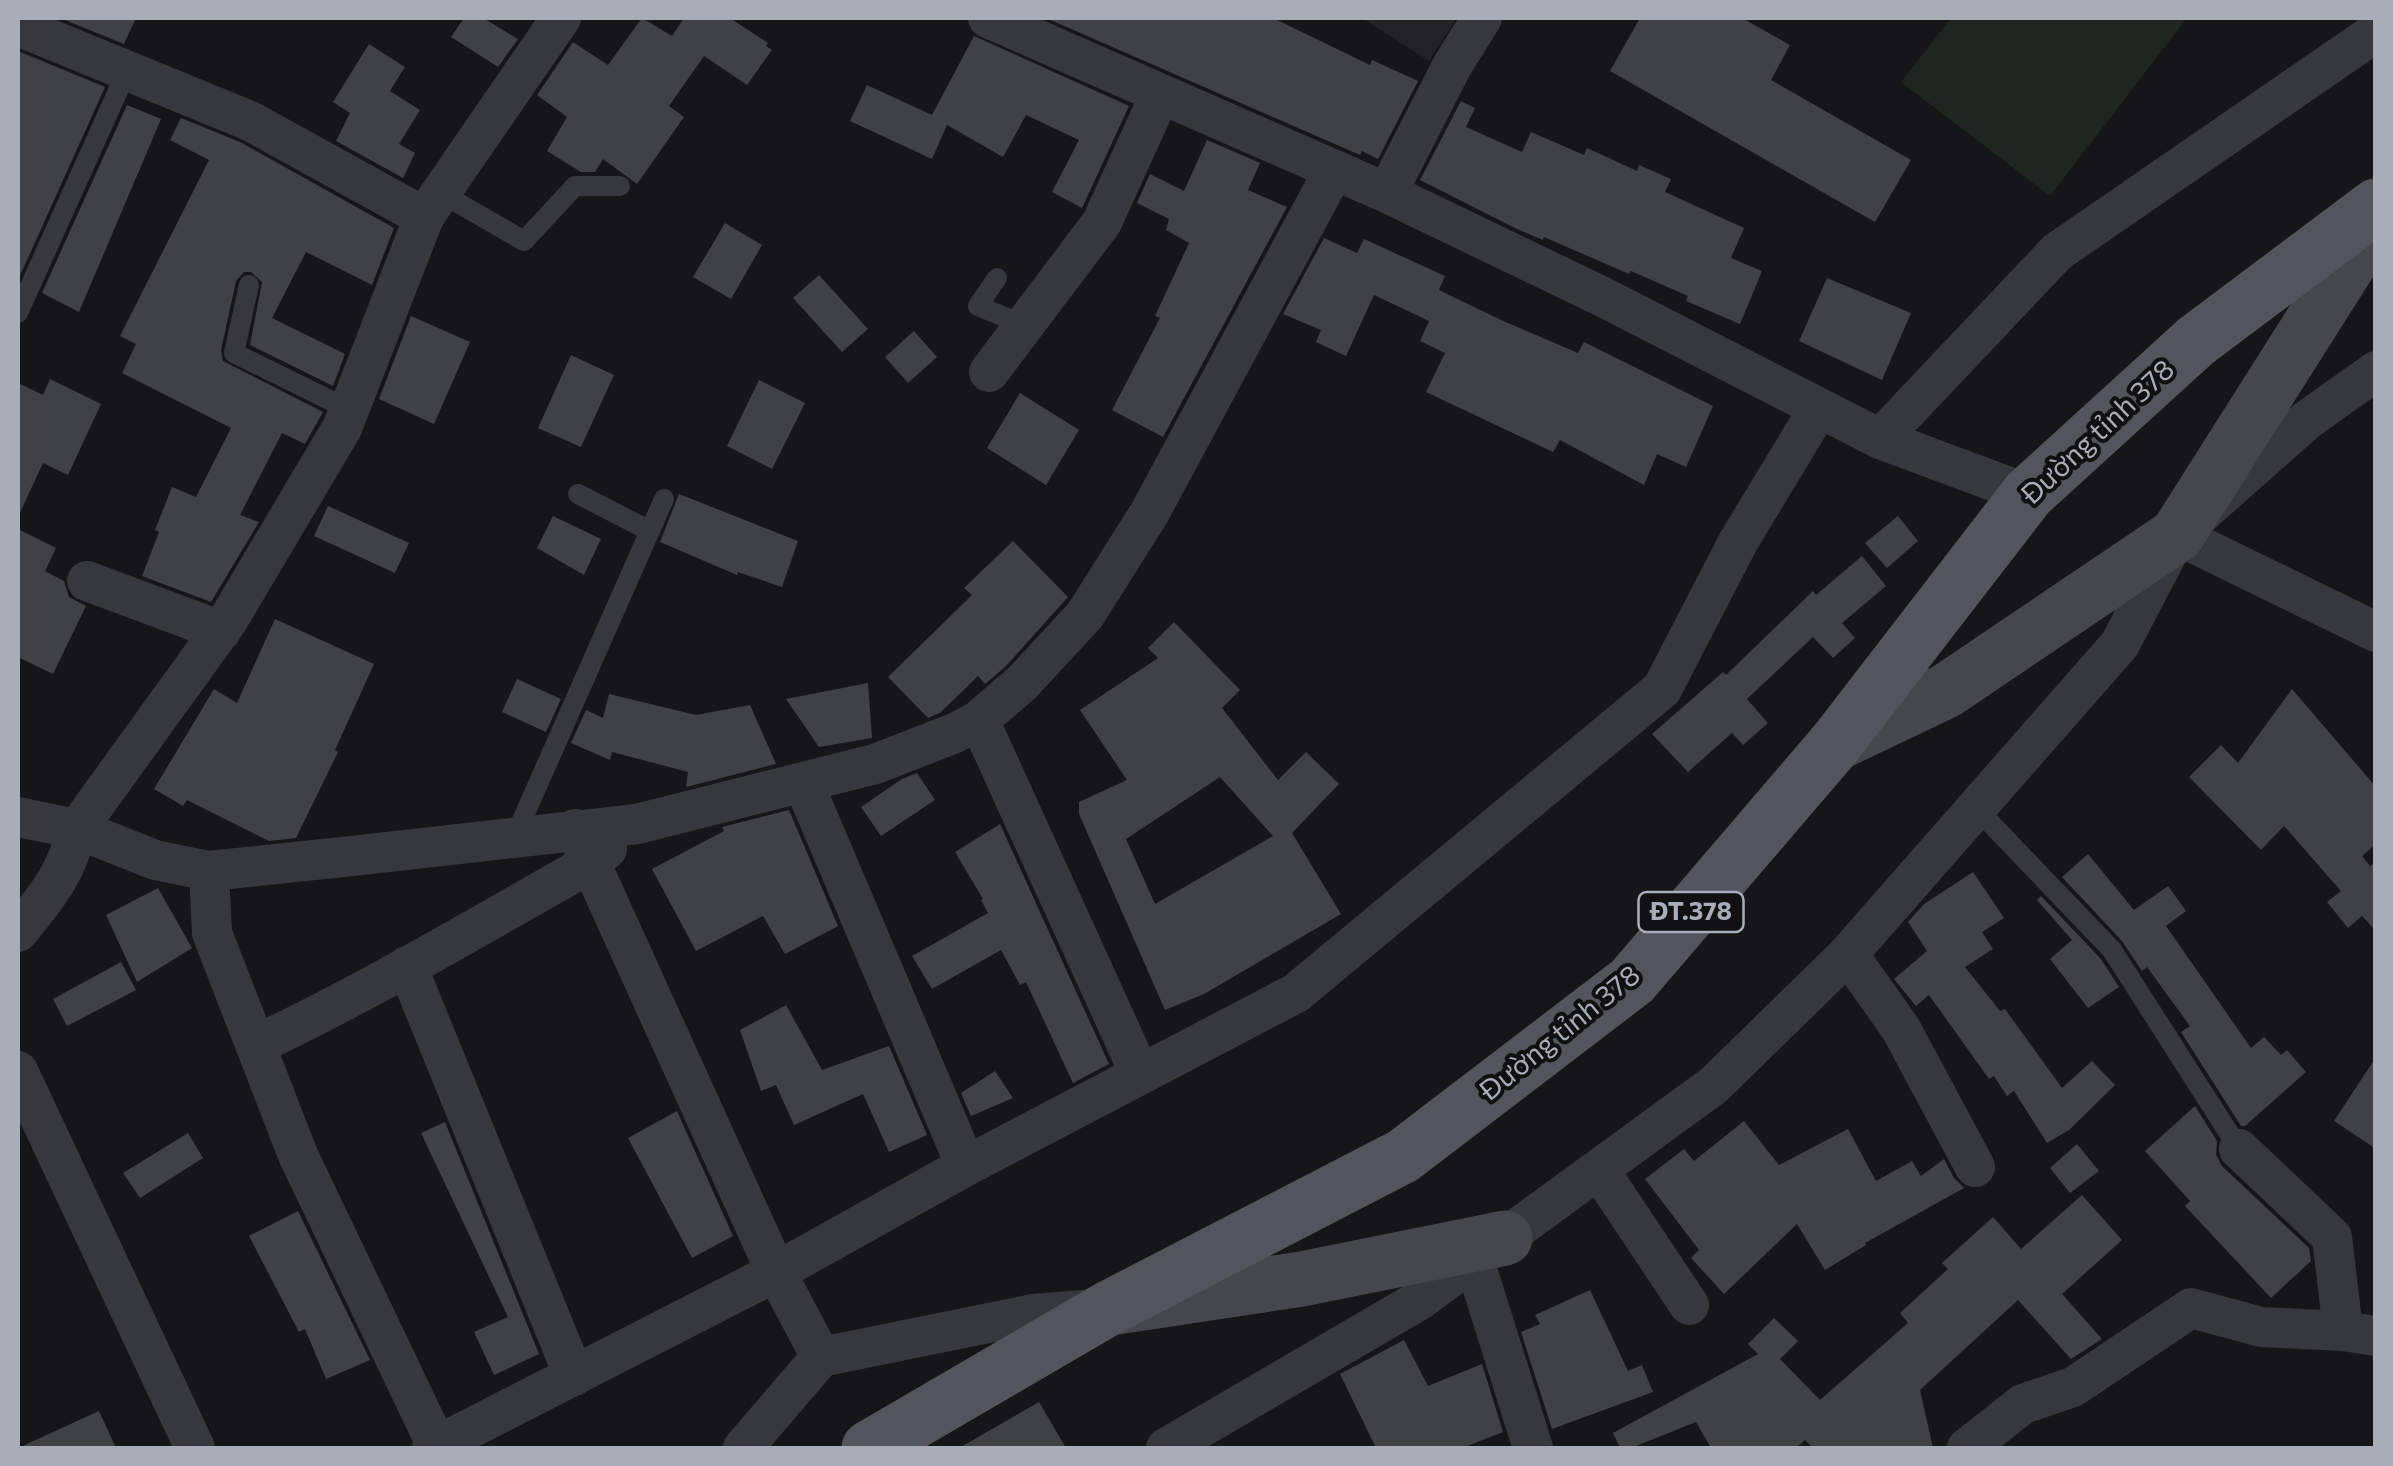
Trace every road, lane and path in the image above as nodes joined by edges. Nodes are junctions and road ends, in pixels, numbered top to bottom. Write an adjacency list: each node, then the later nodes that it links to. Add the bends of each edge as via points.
1 (988, 18): 7 (street)
2 (1482, 18): 10 (street)
3 (550, 21): 11 (street)
4 (18, 26): 6 (street)
5 (2376, 32): 22 (street, via 2058,252)
6 (128, 71): 11 (street); 16 (lane)
7 (1160, 95): 8 (street); 17 (street, via 1102,222)
8 (1334, 170): 10 (street); 31 (street, via 1108,580 1085,615)
9 (620, 186): 11 (lane, via 575,186 524,241)
10 (1387, 193): 20 (street)
11 (433, 205): 21 (street)
12 (2376, 206): 24 (main road, Đường tỉnh 378 / ĐT.378, via 2196,341)
13 (2376, 222): 27 (main road)
14 (997, 278): 17 (lane, via 978,306)
15 (249, 284): 21 (lane, via 234,353)
16 (18, 313)
17 (1024, 325): 19 (street)
18 (2376, 371): 27 (street, via 2307,420)
19 (989, 372)
20 (1819, 408): 22 (street); 45 (street, via 1738,542 1662,689 1296,992)
21 (350, 410): 29 (street)
22 (1880, 439): 24 (street)
23 (578, 494): 26 (lane)
24 (2028, 494): 32 (main road, Đường tỉnh 378 / ĐT.378)
25 (664, 499): 26 (lane)
26 (650, 531): 37 (lane)
27 (2178, 535): 30 (street); 32 (main road, via 1946,691); 34 (street, via 2120,644)
28 (87, 581): 29 (street)
29 (221, 631): 36 (street)
30 (2376, 632)
31 (979, 720): 33 (street, via 920,749); 45 (street)
32 (1835, 744): 53 (main road, Đường tỉnh 378 / ĐT.378, via 1632,980 1403,1156)
33 (804, 782): 38 (street, via 637,824); 47 (street)
34 (1977, 809): 41 (street); 46 (lane, via 2112,950)
35 (18, 817): 36 (street)
36 (77, 829): 39 (street, via 155,860); 40 (street, via 69,862)
37 (515, 836): 38 (street); 39 (street)
38 (582, 847): 42 (street); 51 (street)
39 (210, 871): 43 (street, via 212,933)
40 (18, 932)
41 (1848, 954): 48 (street, via 1901,1028); 49 (street, via 1714,1085)
42 (406, 966): 43 (street); 56 (street)
43 (256, 1044): 57 (street, via 298,1155)
44 (18, 1071): 58 (street)
45 (1140, 1074): 47 (street)
46 (2238, 1149): 54 (street, via 2332,1238)
47 (966, 1166): 51 (street)
48 (1975, 1167)
49 (1600, 1170): 50 (street); 52 (street)
50 (1490, 1249): 53 (main road); 61 (street, via 1418,1302); 62 (street)
51 (776, 1272): 55 (street); 56 (street)
52 (1688, 1304)
53 (1108, 1308): 55 (street, via 1033,1314); 60 (main road, Đường tỉnh 378 / ĐT.378)
54 (2359, 1334): 63 (street, via 2261,1327 2191,1308 2073,1386 2023,1404)
55 (821, 1357): 59 (street)
56 (574, 1376): 57 (street)
57 (434, 1447)
58 (195, 1448)
59 (743, 1448)
60 (868, 1448)
61 (1166, 1448)
62 (1533, 1448)
63 (1967, 1448)

